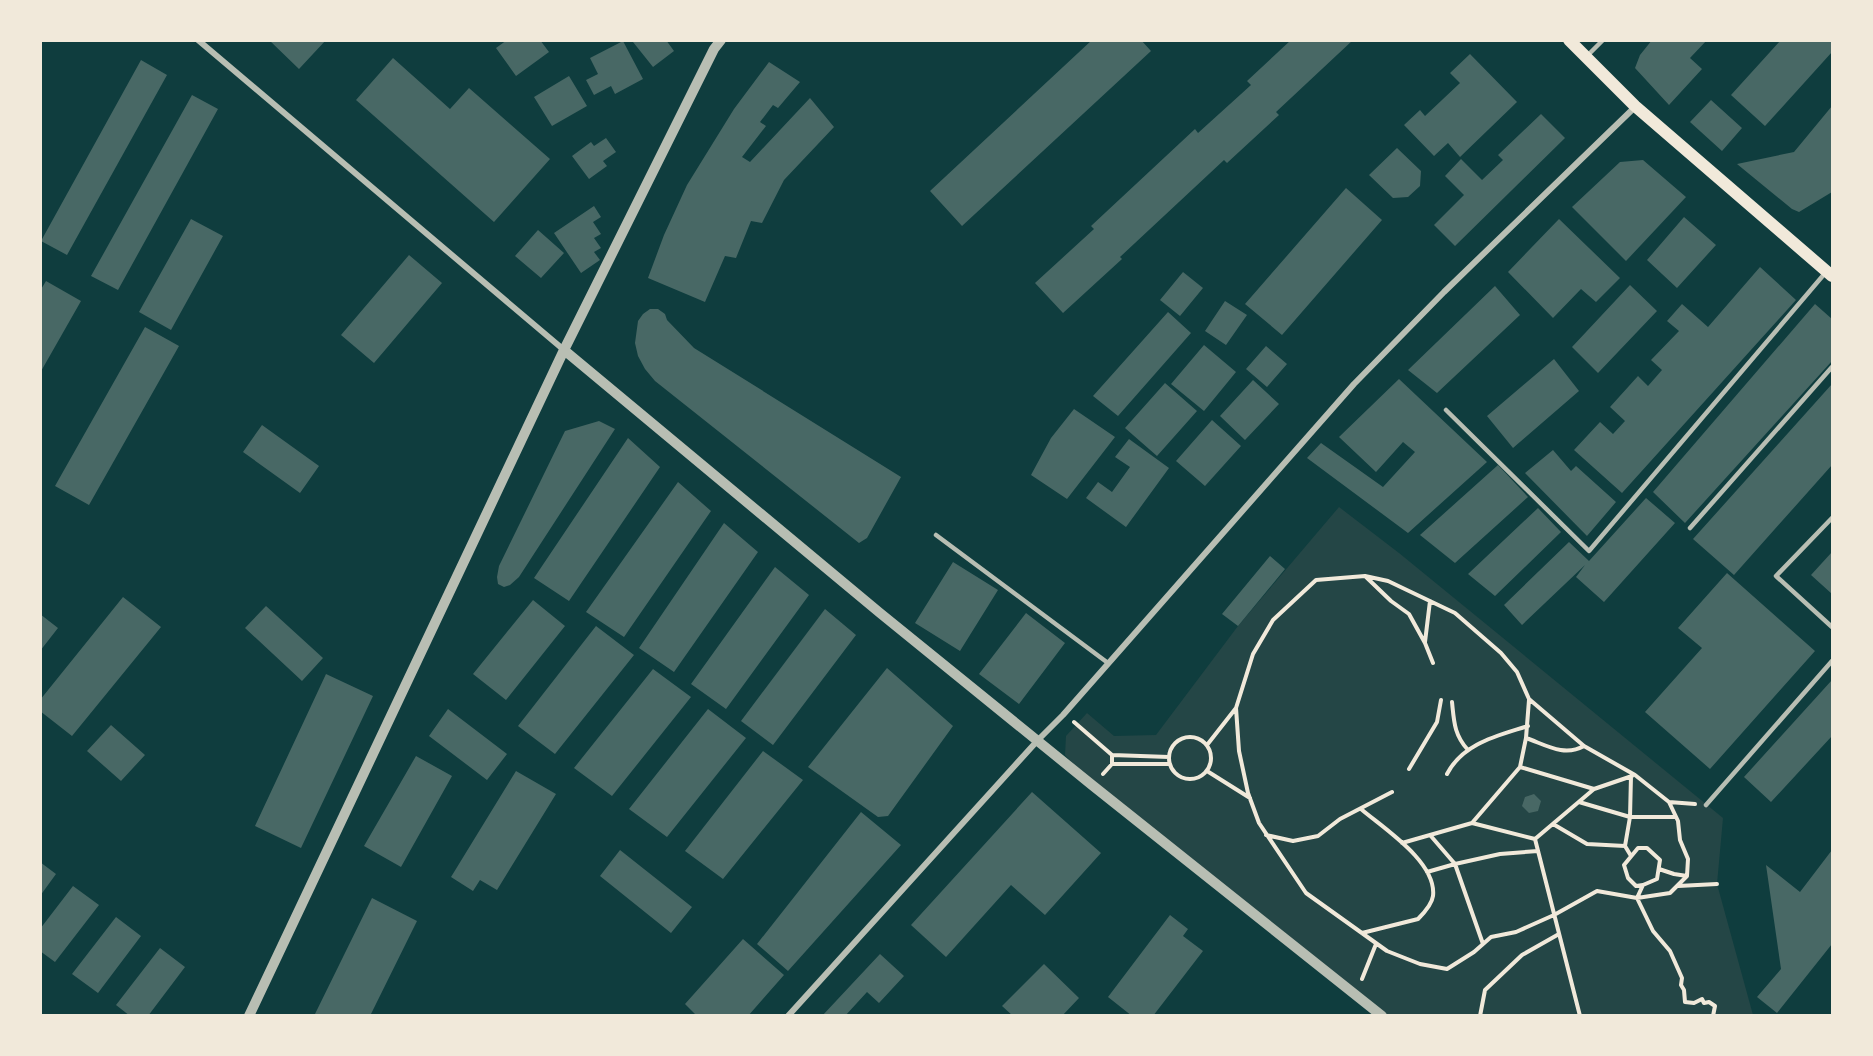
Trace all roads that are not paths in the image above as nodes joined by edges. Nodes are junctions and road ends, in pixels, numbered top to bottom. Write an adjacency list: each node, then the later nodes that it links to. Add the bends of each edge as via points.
1 (198, 40): 8 (street)
2 (721, 40): 8 (street)
3 (1569, 40): 5 (main road)
4 (1603, 40): 5 (lane)
5 (1585, 57): 6 (main road)
6 (1635, 106): 7 (main road); 16 (street, via 1354,384)
7 (1829, 274): 10 (lane, via 1589,551)
8 (564, 350): 17 (street); 19 (street)
9 (1833, 367): 12 (lane)
10 (1446, 410)
11 (1833, 518): 14 (lane, via 1776,576)
12 (1690, 528)
13 (936, 536): 16 (lane)
14 (1833, 627)
15 (1833, 661): 18 (lane)
16 (1108, 663): 17 (street)
17 (1038, 740): 20 (street); 21 (street)
18 (1706, 805)
19 (249, 1016)
20 (788, 1016)
21 (1382, 1016)

